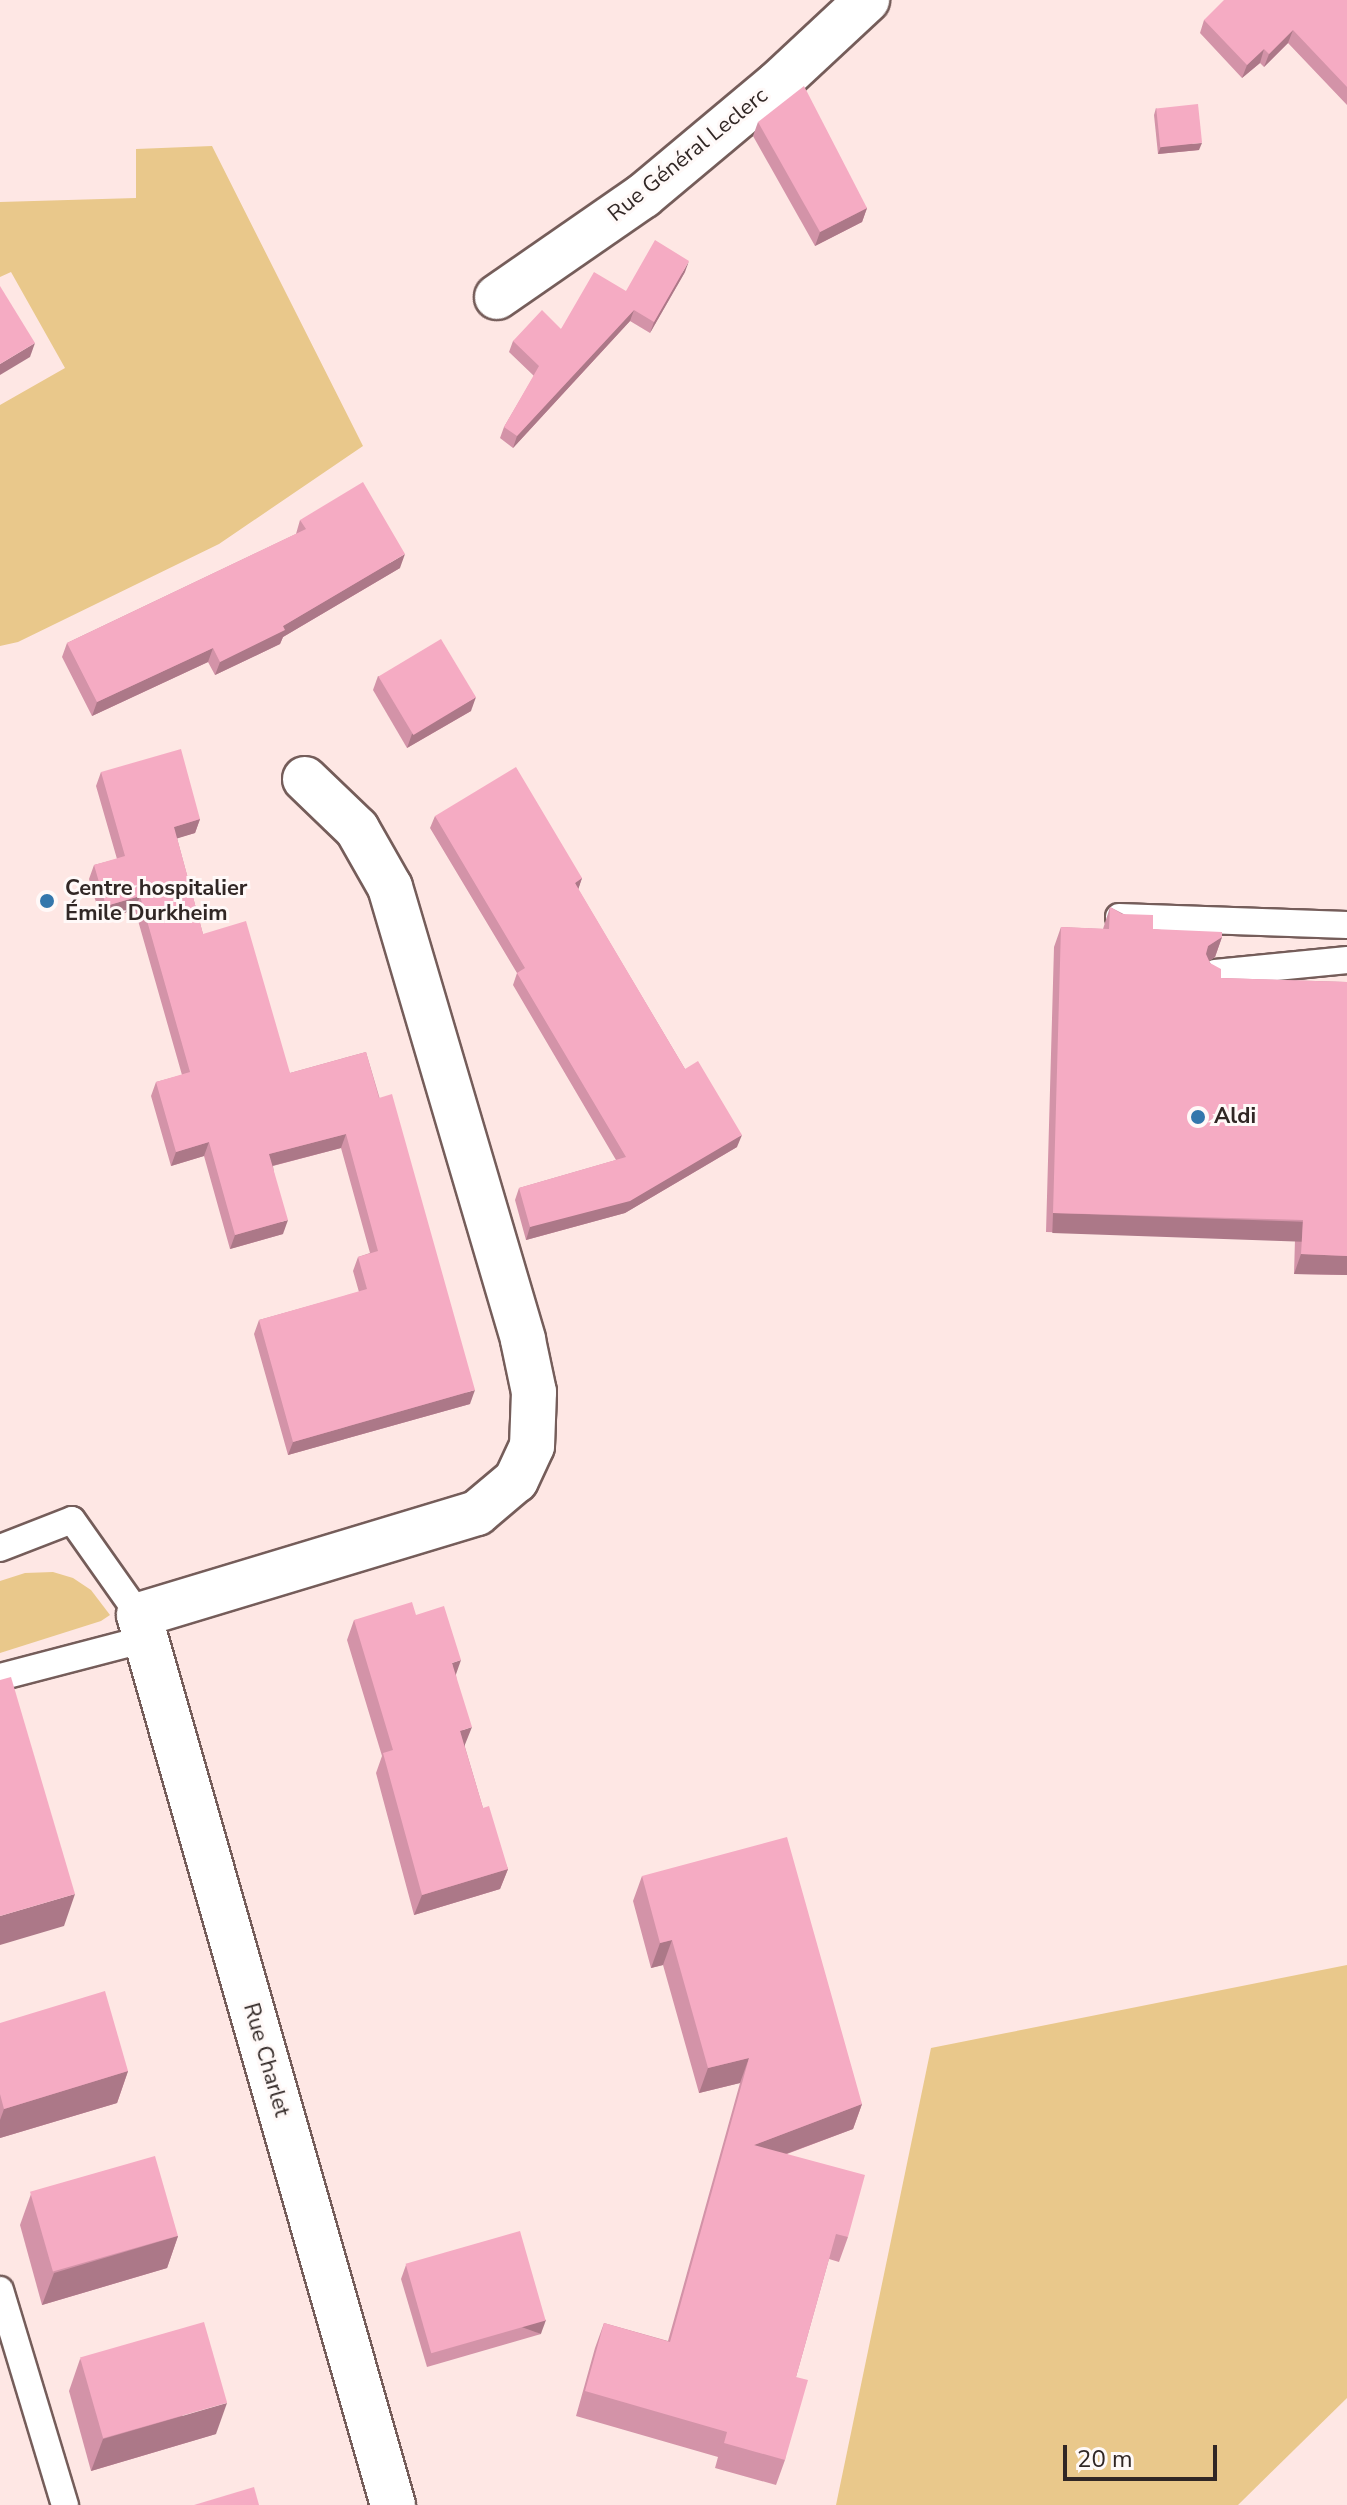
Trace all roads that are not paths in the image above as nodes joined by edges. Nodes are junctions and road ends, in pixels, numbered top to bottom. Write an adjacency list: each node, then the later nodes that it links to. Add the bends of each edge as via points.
1 (867, 0): 2 (street, Rue Général Leclerc, via 643,196)
2 (497, 297)
3 (305, 779): 9 (street, via 357,829 390,887 523,1340 534,1392 532,1446 516,1480 477,1513)
4 (1115, 917): 5 (lane)
5 (1347, 925)
6 (1347, 960): 7 (lane)
7 (1215, 973)
8 (0, 1548): 9 (lane, via 72,1520)
9 (142, 1627): 10 (lane); 13 (street, Rue Charlet)
10 (0, 1677)
11 (0, 2290): 12 (lane)
12 (65, 2505)
13 (393, 2505)

